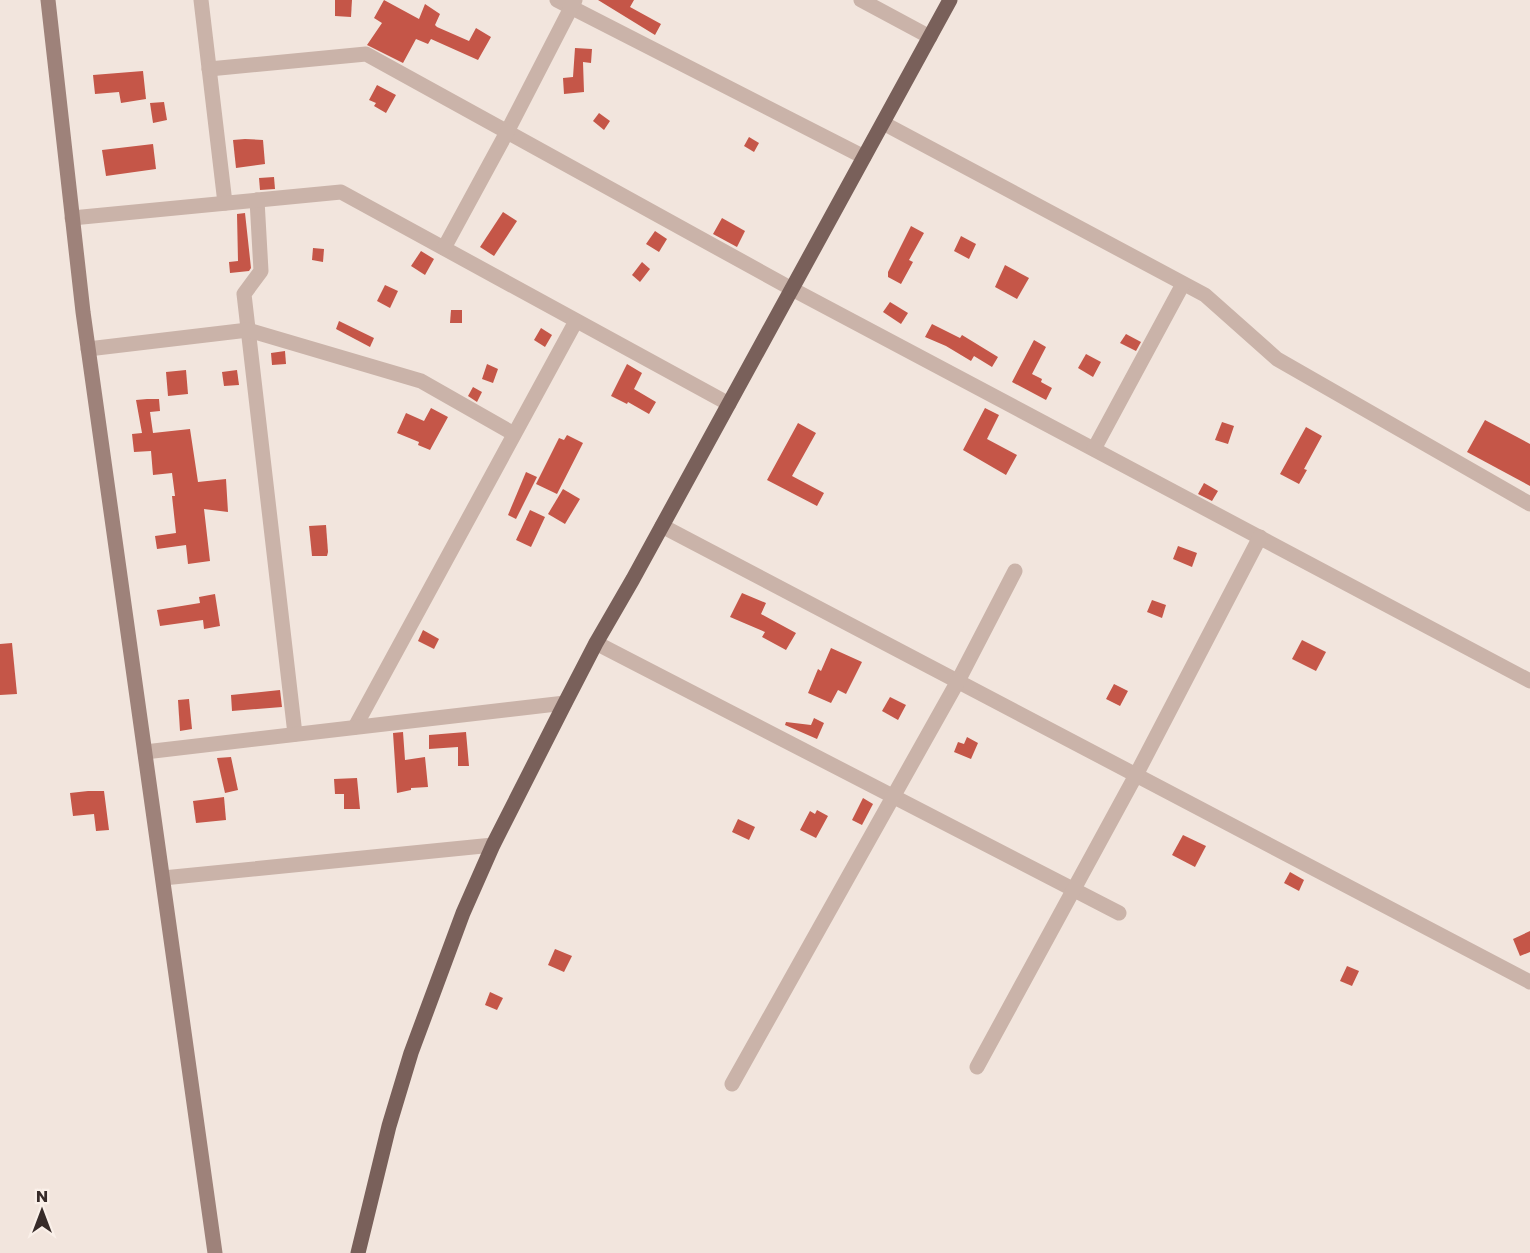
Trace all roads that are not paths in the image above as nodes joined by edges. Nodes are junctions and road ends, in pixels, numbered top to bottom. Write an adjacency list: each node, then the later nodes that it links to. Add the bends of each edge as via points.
1 (48, 0): 13 (main road)
2 (201, 0): 7 (street)
3 (861, 0): 6 (street)
4 (950, 0): 6 (main road)
5 (568, 2): 9 (street); 10 (street)
6 (930, 37): 8 (main road)
7 (209, 69): 9 (street, via 366,54); 12 (street)
8 (883, 123): 10 (main road); 15 (street)
9 (507, 132): 14 (street); 16 (street)
10 (864, 157): 16 (main road)
11 (257, 200): 12 (street); 14 (street, via 341,192); 18 (street, via 261,271 244,294)
12 (225, 203): 13 (street)
13 (72, 218): 19 (main road)
14 (444, 248): 17 (street)
15 (1183, 284): 22 (street); 23 (street, via 1205,295 1276,358)
16 (792, 289): 20 (main road); 22 (street)
17 (576, 321): 20 (street); 21 (street)
18 (248, 330): 19 (street); 21 (street, via 421,381); 32 (street)
19 (88, 349): 33 (main road)
20 (729, 404): 24 (main road)
21 (514, 434): 31 (street)
22 (1094, 449): 25 (street)
23 (1530, 504)
24 (662, 526): 27 (main road); 28 (street)
25 (1260, 537): 29 (street); 34 (street)
26 (1015, 572): 28 (street)
27 (596, 643): 30 (main road); 35 (street)
28 (957, 681): 34 (street); 35 (street)
29 (1530, 681)
30 (565, 703): 31 (street); 36 (main road)
31 (355, 728): 32 (street)
32 (295, 735): 33 (street)
33 (145, 752): 37 (main road)
34 (1136, 775): 38 (street); 40 (street)
35 (892, 796): 38 (street); 42 (street)
36 (493, 845): 37 (street); 44 (main road, via 411,1053)
37 (163, 878): 43 (main road)
38 (1074, 890): 39 (street); 41 (street)
39 (1119, 914)
40 (1530, 982)
41 (977, 1067)
42 (732, 1084)
43 (215, 1253)
44 (358, 1253)

